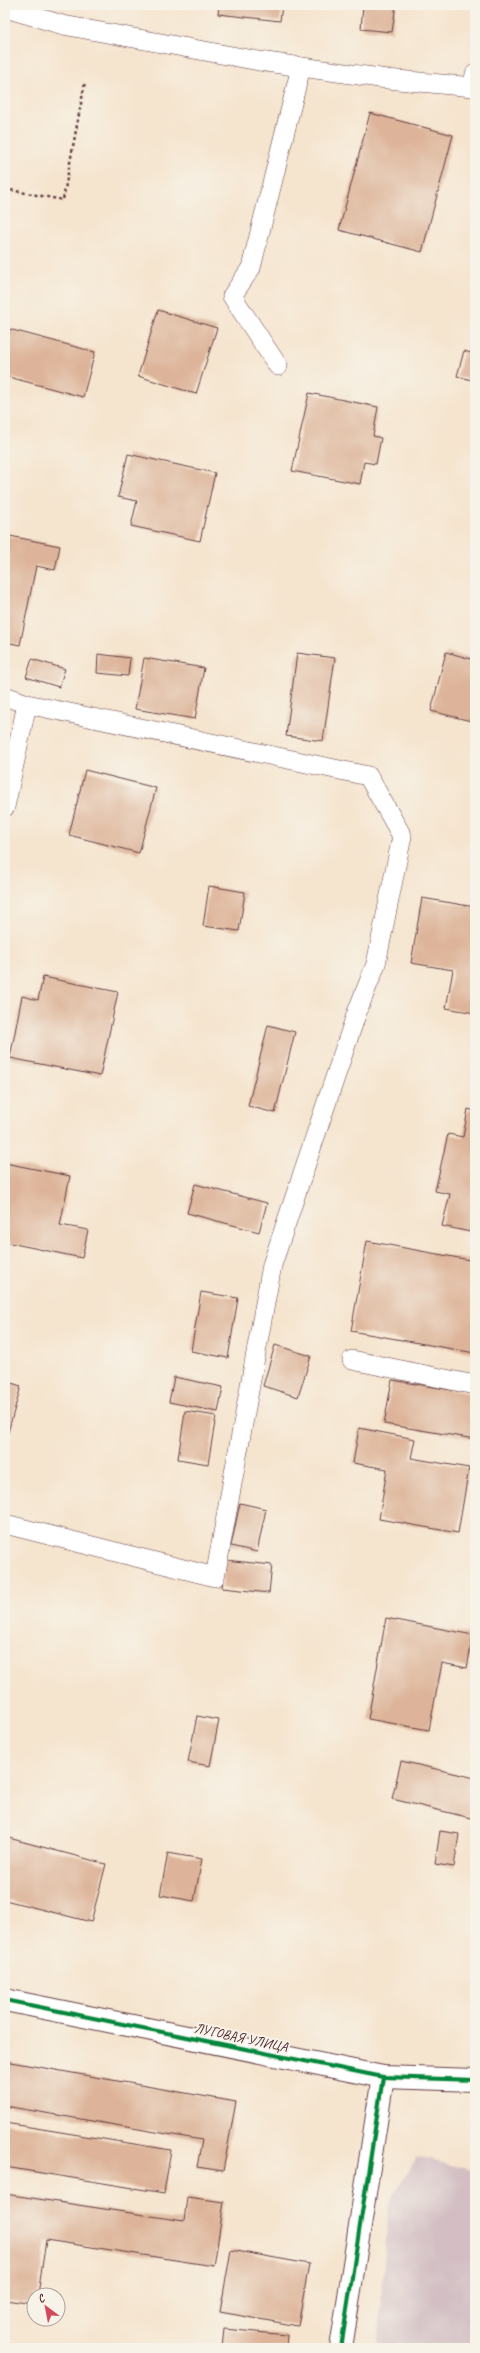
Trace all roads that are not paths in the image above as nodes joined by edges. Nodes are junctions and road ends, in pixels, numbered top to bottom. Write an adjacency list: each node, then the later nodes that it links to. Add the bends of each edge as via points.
1 (5, 8): 2 (lane, via 63,25)
2 (300, 67): 3 (lane, via 387,79); 4 (lane, via 251,268 232,296)
3 (474, 85)
4 (278, 366)
5 (5, 696): 6 (lane)
6 (26, 704): 7 (lane); 10 (lane, via 368,776 402,836 376,964 357,1012 272,1265 215,1577)
7 (5, 807)
8 (352, 1360): 9 (lane)
9 (475, 1385)
10 (5, 1524)
11 (5, 2000): 12 (street, ЛУГОВАЯ УЛИЦА)
12 (383, 2077): 13 (street, ЛУГОВАЯ УЛИЦА); 14 (street)
13 (475, 2080)
14 (341, 2348)

